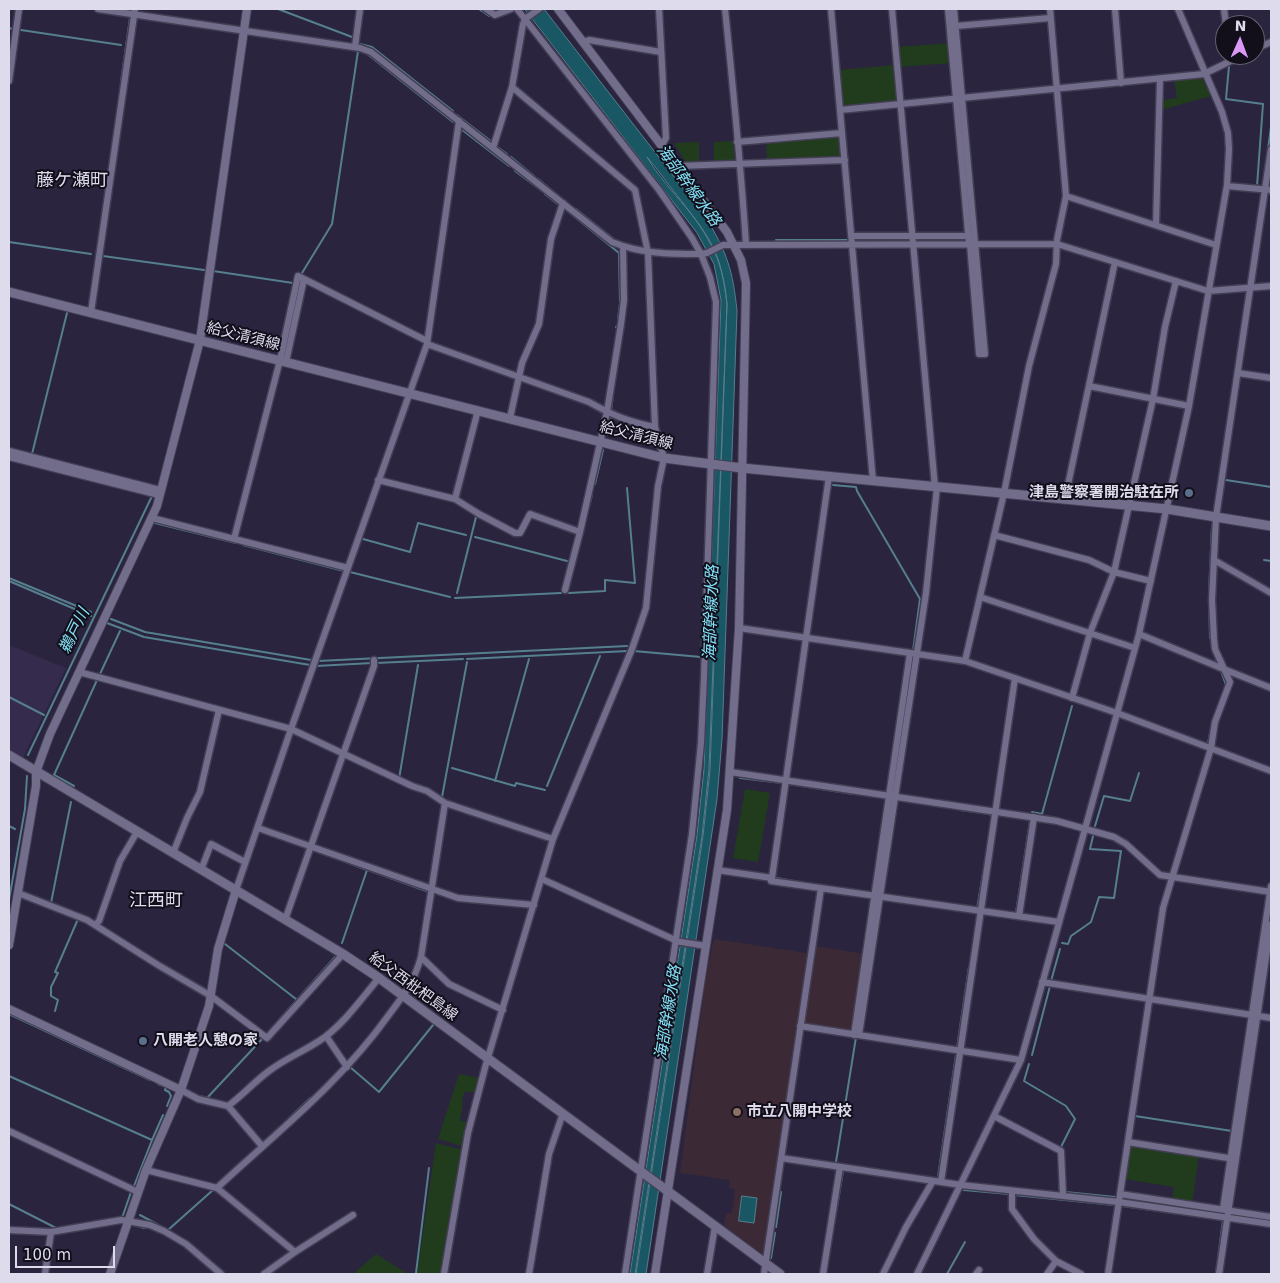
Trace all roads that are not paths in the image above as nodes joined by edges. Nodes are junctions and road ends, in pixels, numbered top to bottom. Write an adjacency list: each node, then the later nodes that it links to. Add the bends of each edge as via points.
1 (19, 9): 30 (street)
2 (98, 9): 19 (street)
3 (247, 9): 23 (street)
4 (360, 9): 25 (street)
5 (486, 9): 6 (street, via 495,15)
6 (511, 9)
7 (517, 9): 20 (street)
8 (539, 9): 20 (street)
9 (558, 9): 24 (street)
10 (659, 9): 26 (street)
11 (725, 9): 39 (street)
12 (831, 9): 36 (street)
13 (892, 9): 35 (street)
14 (948, 9): 34 (street)
15 (954, 9): 22 (street)
16 (1050, 9): 21 (street)
17 (1115, 9): 31 (street)
18 (1178, 9): 28 (street)
19 (134, 11): 23 (street); 67 (street)
20 (527, 18): 32 (street, via 523,24); 60 (street)
21 (1050, 18): 22 (street); 33 (street)
22 (956, 26): 34 (street)
23 (244, 31): 25 (street); 68 (street)
24 (583, 42): 26 (street, via 589,40); 40 (street)
25 (355, 47): 37 (street, via 371,52)
26 (661, 52): 40 (street, via 666,138)
27 (1219, 65): 28 (street)
28 (1204, 74): 29 (street); 46 (street, via 1228,133)
29 (1160, 79): 31 (street); 50 (street)
30 (9, 81)
31 (1121, 83): 33 (street)
32 (512, 87): 41 (street); 59 (street, via 635,190)
33 (1057, 90): 34 (street); 48 (street)
34 (959, 99): 35 (street); 53 (street); 53 (street)
35 (900, 104): 36 (street); 52 (street)
36 (840, 110): 38 (street)
37 (459, 121): 41 (street); 69 (street)
38 (842, 133): 39 (street); 43 (street)
39 (737, 142): 44 (street)
40 (662, 145): 45 (street)
41 (493, 148): 49 (street)
42 (1271, 149): 47 (street)
43 (846, 160): 44 (street); 51 (street)
44 (741, 164): 45 (street); 56 (street)
45 (678, 166): 55 (street)
46 (1227, 186): 47 (street); 57 (street)
47 (1268, 190): 64 (street)
48 (1066, 196): 50 (street); 54 (street)
49 (563, 203): 58 (street, via 612,242); 72 (street, via 551,239 539,324)
50 (1156, 225): 57 (street)
51 (852, 240): 52 (street); 56 (street); 91 (street)
52 (913, 240): 53 (street); 92 (street)
53 (970, 242): 53 (street, via 985,354 980,354); 54 (street)
54 (1057, 244): 61 (street); 94 (street, via 1056,264 1029,366)
55 (735, 245): 56 (street); 60 (street, via 723,245); 88 (street, via 746,283)
56 (746, 245)
57 (1216, 245): 65 (street)
58 (623, 246): 59 (street); 79 (street, via 624,300)
59 (648, 253): 60 (street); 81 (street)
60 (704, 253): 87 (street, via 716,302)
61 (1116, 262): 62 (street); 74 (street)
62 (1176, 281): 65 (street); 76 (street)
63 (1271, 286): 64 (street)
64 (1251, 287): 65 (street); 71 (street)
65 (1208, 291): 77 (street)
66 (9, 292): 67 (main road, 給父清須線)
67 (91, 312): 68 (main road, 給父清須線)
68 (200, 340): 70 (main road, 給父清須線); 93 (street)
69 (427, 343): 70 (street, via 298,276); 72 (street); 75 (street)
70 (283, 361): 75 (main road, 給父清須線); 104 (street)
71 (1238, 373): 73 (street); 99 (street)
72 (519, 376): 79 (street); 80 (street)
73 (1271, 378)
74 (1089, 386): 76 (street); 96 (street)
75 (409, 393): 78 (main road, 給父清須線); 90 (street)
76 (1152, 399): 77 (street); 97 (street)
77 (1190, 406): 98 (street)
78 (478, 410): 80 (main road, 給父清須線); 95 (street)
79 (607, 412): 81 (street); 82 (street)
80 (510, 418): 82 (main road, 給父清須線)
81 (655, 427): 85 (street)
82 (601, 442): 85 (main road, 給父清須線); 102 (street)
83 (9, 451): 86 (street)
84 (9, 457): 86 (street)
85 (664, 458): 87 (main road, 給父清須線); 142 (street, via 642,623)
86 (35, 461): 93 (street)
87 (712, 465): 88 (main road, 給父清須線); 164 (street, via 701,743)
88 (738, 468): 89 (main road, 給父清須線); 112 (street)
89 (830, 476): 91 (main road, 給父清須線); 115 (street)
90 (378, 480): 95 (street); 106 (street)
91 (873, 481): 92 (main road, 給父清須線)
92 (936, 487): 94 (main road, 給父清須線); 117 (street, via 926,592)
93 (160, 492): 100 (street)
94 (1004, 493): 96 (main road, 給父清須線); 103 (street)
95 (455, 499): 102 (street, via 515,533 520,533 530,514)
96 (1065, 499): 97 (main road, 給父清須線)
97 (1128, 505): 98 (main road, 給父清須線); 107 (street)
98 (1167, 509): 99 (main road, 給父清須線); 108 (street)
99 (1216, 517): 101 (main road, 給父清須線); 105 (street)
100 (152, 518): 104 (street); 121 (street)
101 (1271, 526)
102 (580, 532): 109 (street)
103 (994, 535): 107 (street, via 1088,560); 111 (street)
104 (234, 539): 106 (street)
105 (1214, 560): 110 (street); 120 (street, via 1214,639)
106 (348, 568): 127 (street)
107 (1114, 572): 108 (street); 113 (street)
108 (1151, 581): 114 (street)
109 (565, 590)
110 (1271, 593)
111 (980, 597): 113 (street); 119 (street)
112 (740, 628): 115 (street); 133 (street)
113 (1090, 633): 116 (street); 124 (street)
114 (1139, 634): 116 (street); 120 (street)
115 (806, 637): 117 (street); 134 (street)
116 (1135, 648): 126 (street)
117 (913, 653): 119 (street); 135 (street)
118 (374, 660): 129 (street)
119 (966, 661): 122 (street)
120 (1226, 670): 123 (street); 128 (street, via 1230,682 1215,722)
121 (79, 672): 125 (street); 132 (street)
122 (1015, 678): 124 (street); 137 (street)
123 (1271, 688)
124 (1072, 698): 126 (street)
125 (219, 710): 127 (street); 144 (street, via 200,792)
126 (1117, 713): 128 (street); 140 (street)
127 (290, 729): 129 (street); 139 (street)
128 (1211, 748): 131 (street); 149 (street)
129 (343, 754): 136 (street); 143 (street)
130 (9, 755): 132 (main road, 給父西枇杷島線)
131 (1271, 771)
132 (36, 772): 141 (main road, 給父西枇杷島線); 155 (street)
133 (730, 772): 134 (street); 147 (street)
134 (786, 780): 135 (street); 148 (street)
135 (892, 796): 137 (street); 156 (street)
136 (445, 802): 142 (street); 152 (street)
137 (995, 811): 138 (street); 158 (street)
138 (1034, 817): 140 (street); 159 (street)
139 (258, 828): 143 (street); 145 (street)
140 (1086, 829): 149 (street, via 1114,837 1154,871); 161 (street)
141 (137, 832): 144 (main road, 給父西枇杷島線); 163 (street, via 120,861)
142 (553, 839): 150 (street)
143 (311, 846): 152 (street); 160 (street)
144 (173, 853): 146 (main road, 給父西枇杷島線)
145 (245, 862): 146 (street, via 211,844); 153 (street)
146 (201, 870): 153 (main road, 給父西枇杷島線)
147 (717, 870): 148 (street); 166 (street)
148 (772, 878): 151 (street, via 772,881)
149 (1172, 878): 154 (street); 173 (street, via 1163,908)
150 (542, 879): 157 (street); 164 (street)
151 (821, 888): 156 (street); 178 (street)
152 (432, 889): 157 (street, via 458,898); 168 (street)
153 (236, 890): 160 (main road, 給父西枇杷島線); 172 (street, via 218,949)
154 (1271, 890): 176 (street)
155 (18, 893): 163 (street); 165 (street)
156 (877, 896): 158 (street); 179 (street)
157 (534, 905): 175 (street)
158 (981, 911): 159 (street); 181 (street)
159 (1019, 916): 161 (street)
160 (286, 920): 167 (main road, 給父西枇杷島線)
161 (1059, 922): 170 (street)
162 (1271, 924): 176 (street)
163 (95, 925): 172 (street)
164 (676, 941): 166 (street); 196 (street)
165 (9, 945)
166 (706, 946): 203 (street)
167 (343, 954): 169 (main road, 給父西枇杷島線); 172 (street, via 267,1038)
168 (421, 957): 171 (street, via 416,975); 175 (street, via 449,984)
169 (379, 978): 171 (main road, 給父西枇杷島線); 180 (street)
170 (1042, 982): 173 (street); 183 (street)
171 (404, 995): 182 (main road, 給父西枇杷島線); 184 (street)
172 (211, 996): 185 (street)
173 (1149, 999): 176 (street); 190 (street)
174 (9, 1009): 185 (street)
175 (503, 1010): 182 (street)
176 (1255, 1015): 177 (street); 193 (street)
177 (1271, 1018)
178 (800, 1026): 179 (street); 192 (street)
179 (857, 1035): 181 (street)
180 (326, 1036): 184 (street); 186 (street, via 268,1072)
181 (960, 1051): 183 (street); 198 (street)
182 (488, 1058): 187 (main road, 給父西枇杷島線); 222 (street, via 468,1133)
183 (1021, 1060): 188 (street)
184 (347, 1067): 191 (street)
185 (181, 1090): 186 (street, via 198,1099); 195 (street)
186 (228, 1106): 191 (street)
187 (562, 1113): 196 (main road, 給父西枇杷島線); 223 (street, via 549,1154)
188 (994, 1116): 199 (street); 205 (street, via 1061,1151)
189 (9, 1131): 202 (street)
190 (1128, 1142): 193 (street); 204 (street)
191 (262, 1146): 200 (street)
192 (781, 1158): 194 (street); 217 (street)
193 (1233, 1159): 207 (street)
194 (840, 1167): 197 (street); 229 (street)
195 (146, 1170): 200 (street); 202 (street)
196 (643, 1173): 203 (main road, 給父西枇杷島線); 224 (street)
197 (933, 1181): 198 (street); 230 (street)
198 (941, 1182): 199 (street)
199 (961, 1185): 201 (street); 231 (street)
200 (217, 1188): 215 (street)
201 (1012, 1191): 205 (street); 216 (street, via 1011,1205 1015,1213)
202 (138, 1192): 210 (street)
203 (668, 1192): 212 (main road, 給父西枇杷島線); 225 (street)
204 (1120, 1194): 206 (street); 207 (street)
205 (1062, 1195): 206 (street)
206 (1119, 1202): 207 (street); 234 (street)
207 (1226, 1212): 209 (street); 211 (street); 235 (street)
208 (353, 1215): 215 (street)
209 (1271, 1216)
210 (128, 1222): 214 (street, via 116,1220); 219 (street); 220 (street, via 164,1231 186,1244)
211 (1271, 1224)
212 (715, 1226): 217 (main road, 給父西枇杷島線); 226 (street)
213 (9, 1230): 214 (street)
214 (51, 1232): 218 (street)
215 (295, 1252): 221 (street)
216 (1056, 1261): 232 (street); 233 (street)
217 (766, 1264): 227 (street); 228 (main road, 給父西枇杷島線)
218 (45, 1274)
219 (110, 1274)
220 (221, 1274)
221 (264, 1274)
222 (444, 1274)
223 (529, 1274)
224 (625, 1274)
225 (655, 1274)
226 (707, 1274)
227 (764, 1274)
228 (780, 1274)
229 (823, 1274)
230 (883, 1274)
231 (917, 1274)
232 (1047, 1274)
233 (1081, 1274)
234 (1108, 1274)
235 (1219, 1274)

